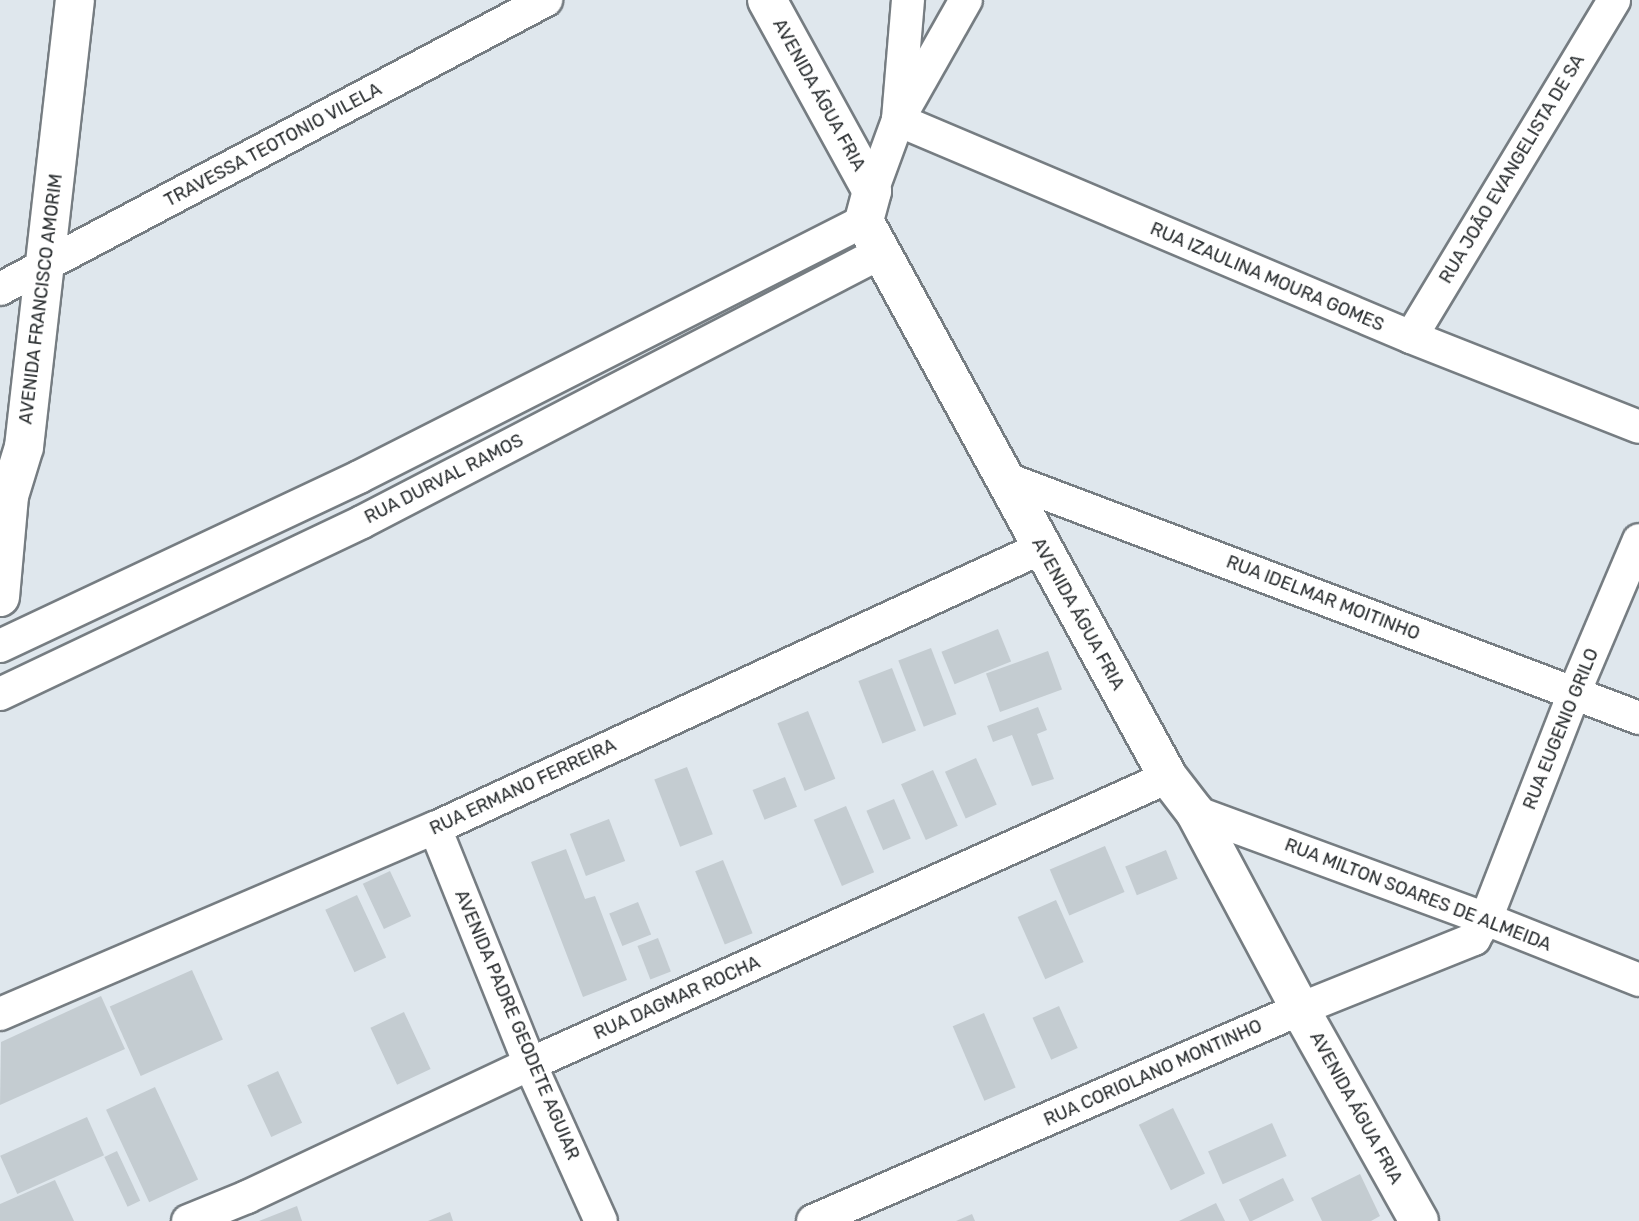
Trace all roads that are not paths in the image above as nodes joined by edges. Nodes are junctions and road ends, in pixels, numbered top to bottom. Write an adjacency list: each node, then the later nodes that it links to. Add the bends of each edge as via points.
1 (75, 0): 9 (street, AVENIDA FRANCISCO AMORIM)
2 (546, 0): 9 (street, TRAVESSA TEOTONIO VILELA)
3 (767, 0): 8 (street, AVENIDA ÁGUA FRIA)
4 (908, 0): 7 (street)
5 (966, 0): 7 (street)
6 (1614, 0): 11 (street, RUA JOÃO EVANGELISTA DE SA)
7 (898, 120): 8 (street); 11 (street, RUA IZAULINA MOURA GOMES)
8 (873, 221): 13 (street, AVENIDA ÁGUA FRIA); 18 (street, via 359,477); 20 (street, RUA DURVAL RAMOS, via 362,522)
9 (44, 267): 10 (street, TRAVESSA TEOTONIO VILELA); 14 (street, AVENIDA FRANCISCO AMORIM, via 24,447)
10 (0, 289)
11 (1410, 337): 12 (street, RUA IZAULINA MOURA GOMES)
12 (1639, 427)
13 (1007, 479): 16 (street, AVENIDA ÁGUA FRIA); 19 (street, RUA IDELMAR MOITINHO)
14 (5, 487): 17 (street, AVENIDA FRANCISCO AMORIM)
15 (1639, 540): 19 (street, RUA EUGENIO GRILO)
16 (1041, 548): 22 (street, AVENIDA ÁGUA FRIA); 24 (street, RUA ERMANO FERREIRA)
17 (0, 597)
18 (0, 646)
19 (1574, 692): 21 (street, RUA IDELMAR MOITINHO); 25 (street, RUA EUGENIO GRILO)
20 (0, 694)
21 (1639, 718)
22 (1168, 777): 23 (street, AVENIDA ÁGUA FRIA); 29 (street, RUA DAGMAR ROCHA)
23 (1195, 812): 25 (street, RUA MILTON SOARES DE ALMEIDA); 27 (street, AVENIDA ÁGUA FRIA)
24 (435, 828): 28 (street, RUA ERMANO FERREIRA); 29 (street, AVENIDA PADRE GEODETE AGUIAR)
25 (1486, 919): 26 (street, RUA MILTON SOARES DE ALMEIDA); 27 (street, RUA CORIOLANO MONTINHO, via 1474,939)
26 (1639, 980)
27 (1300, 1009): 32 (street, RUA CORIOLANO MONTINHO); 33 (street, AVENIDA ÁGUA FRIA)
28 (0, 1014)
29 (530, 1064): 30 (street, RUA DAGMAR ROCHA, via 247,1198); 31 (street, AVENIDA PADRE GEODETE AGUIAR)
30 (188, 1221)
31 (601, 1221)
32 (813, 1221)
33 (1419, 1221)

